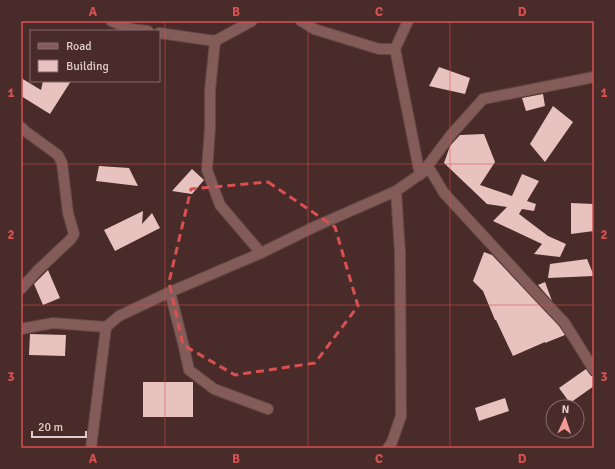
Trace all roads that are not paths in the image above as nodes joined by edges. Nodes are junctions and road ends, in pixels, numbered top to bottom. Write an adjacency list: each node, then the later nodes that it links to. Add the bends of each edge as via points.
1 (111, 21): 5 (street)
2 (252, 21): 7 (street)
3 (301, 21): 8 (street, via 314,30 379,49)
4 (408, 21): 8 (street)
5 (143, 30)
6 (160, 33): 7 (street)
7 (215, 41): 13 (street, via 207,170 220,205)
8 (395, 50): 11 (street)
9 (594, 77): 11 (street, via 482,99)
10 (21, 127): 14 (street, via 58,155 62,163 68,213 74,234)
11 (420, 175): 12 (street); 18 (street, via 429,168 444,193 564,322)
12 (396, 190): 13 (street); 21 (street, via 400,253 401,416)
13 (261, 253): 15 (street)
14 (21, 289)
15 (170, 292): 16 (street, via 119,316); 19 (street, via 189,370 214,389)
16 (106, 327): 17 (street, via 53,323); 20 (street)
17 (21, 329)
18 (594, 370)
19 (268, 409)
20 (91, 448)
21 (388, 448)

